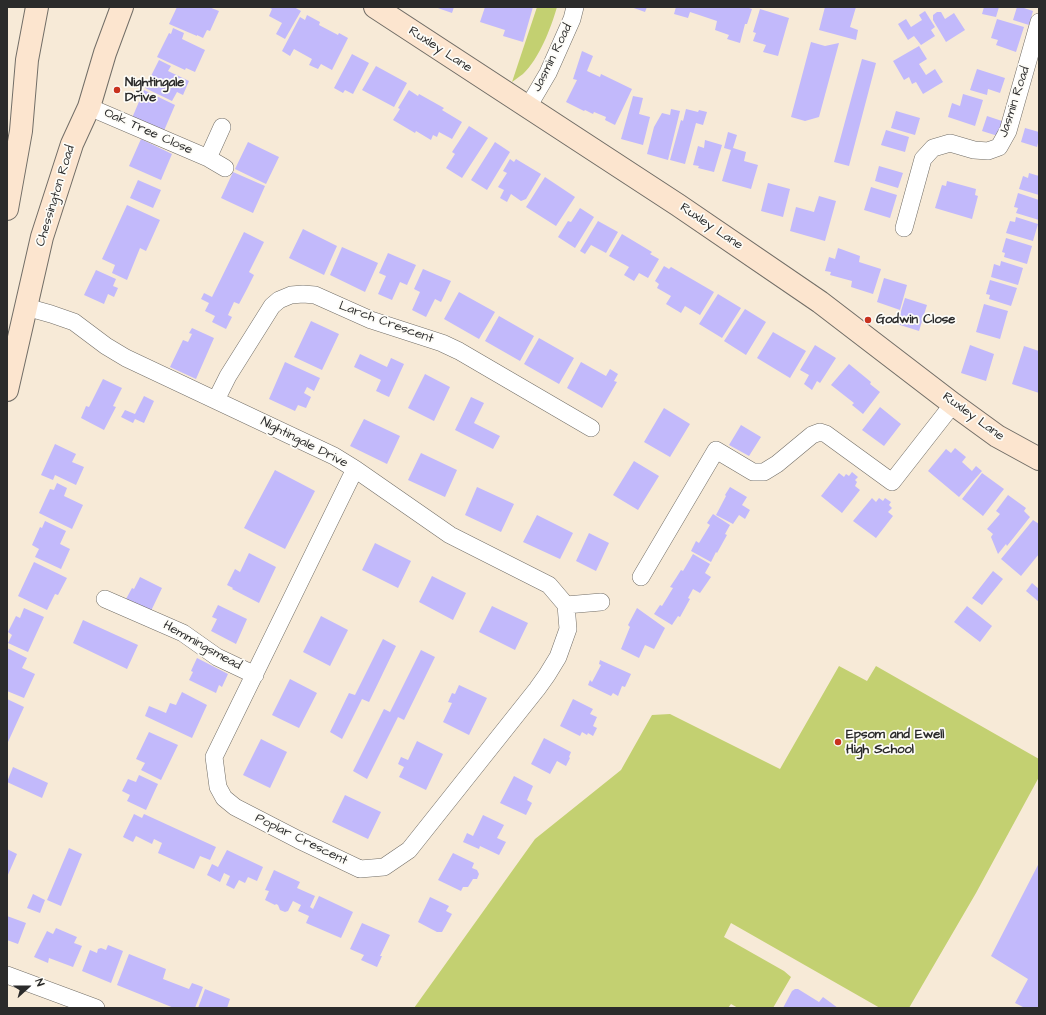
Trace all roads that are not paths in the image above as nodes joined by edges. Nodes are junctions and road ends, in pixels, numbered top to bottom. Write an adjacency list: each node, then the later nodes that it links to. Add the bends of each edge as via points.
1 (37, 7): 11 (main road, via 27,60 21,131)
2 (122, 7): 6 (main road, Chessington Road)
3 (375, 7): 7 (main road, Ruxley Lane)
4 (575, 7): 7 (street, Jasmin Road, via 548,74)
5 (1039, 22): 12 (street, Jasmin Road, via 1008,131 999,147 988,151 974,150 950,143 933,148 923,158)
6 (89, 107): 9 (street, Oak Tree Close); 13 (main road, Chessington Road, via 72,144 42,236)
7 (528, 107): 16 (main road, Ruxley Lane, via 814,298)
8 (222, 127): 9 (street, Oak Tree Close)
9 (208, 158): 10 (street, Oak Tree Close)
10 (225, 168)
11 (7, 209)
12 (904, 228)
13 (26, 307): 14 (main road, Chessington Road); 15 (street, Nightingale Drive, via 74,322 126,358)
14 (7, 390)
15 (216, 400): 17 (street, Larch Crescent, via 272,306 291,295 303,294 442,343); 19 (street, Nightingale Drive, via 334,456)
16 (953, 404): 18 (main road, Ruxley Lane, via 997,436); 20 (street, via 892,482 820,432 812,435 764,472 753,472 716,450)
17 (591, 428)
18 (1039, 458)
19 (355, 469): 23 (street, Nightingale Drive, via 450,535 549,585); 24 (street, Poplar Crescent)
20 (641, 577)
21 (105, 599): 24 (street, Hemmingsmead, via 183,633 217,657)
22 (601, 602): 23 (street)
23 (566, 606): 24 (street, Poplar Crescent, via 568,630 564,642 537,689 409,850 384,867 360,869 234,807 224,798 218,787 214,757)
24 (255, 675)
25 (7, 975): 26 (street)
26 (96, 1008)

